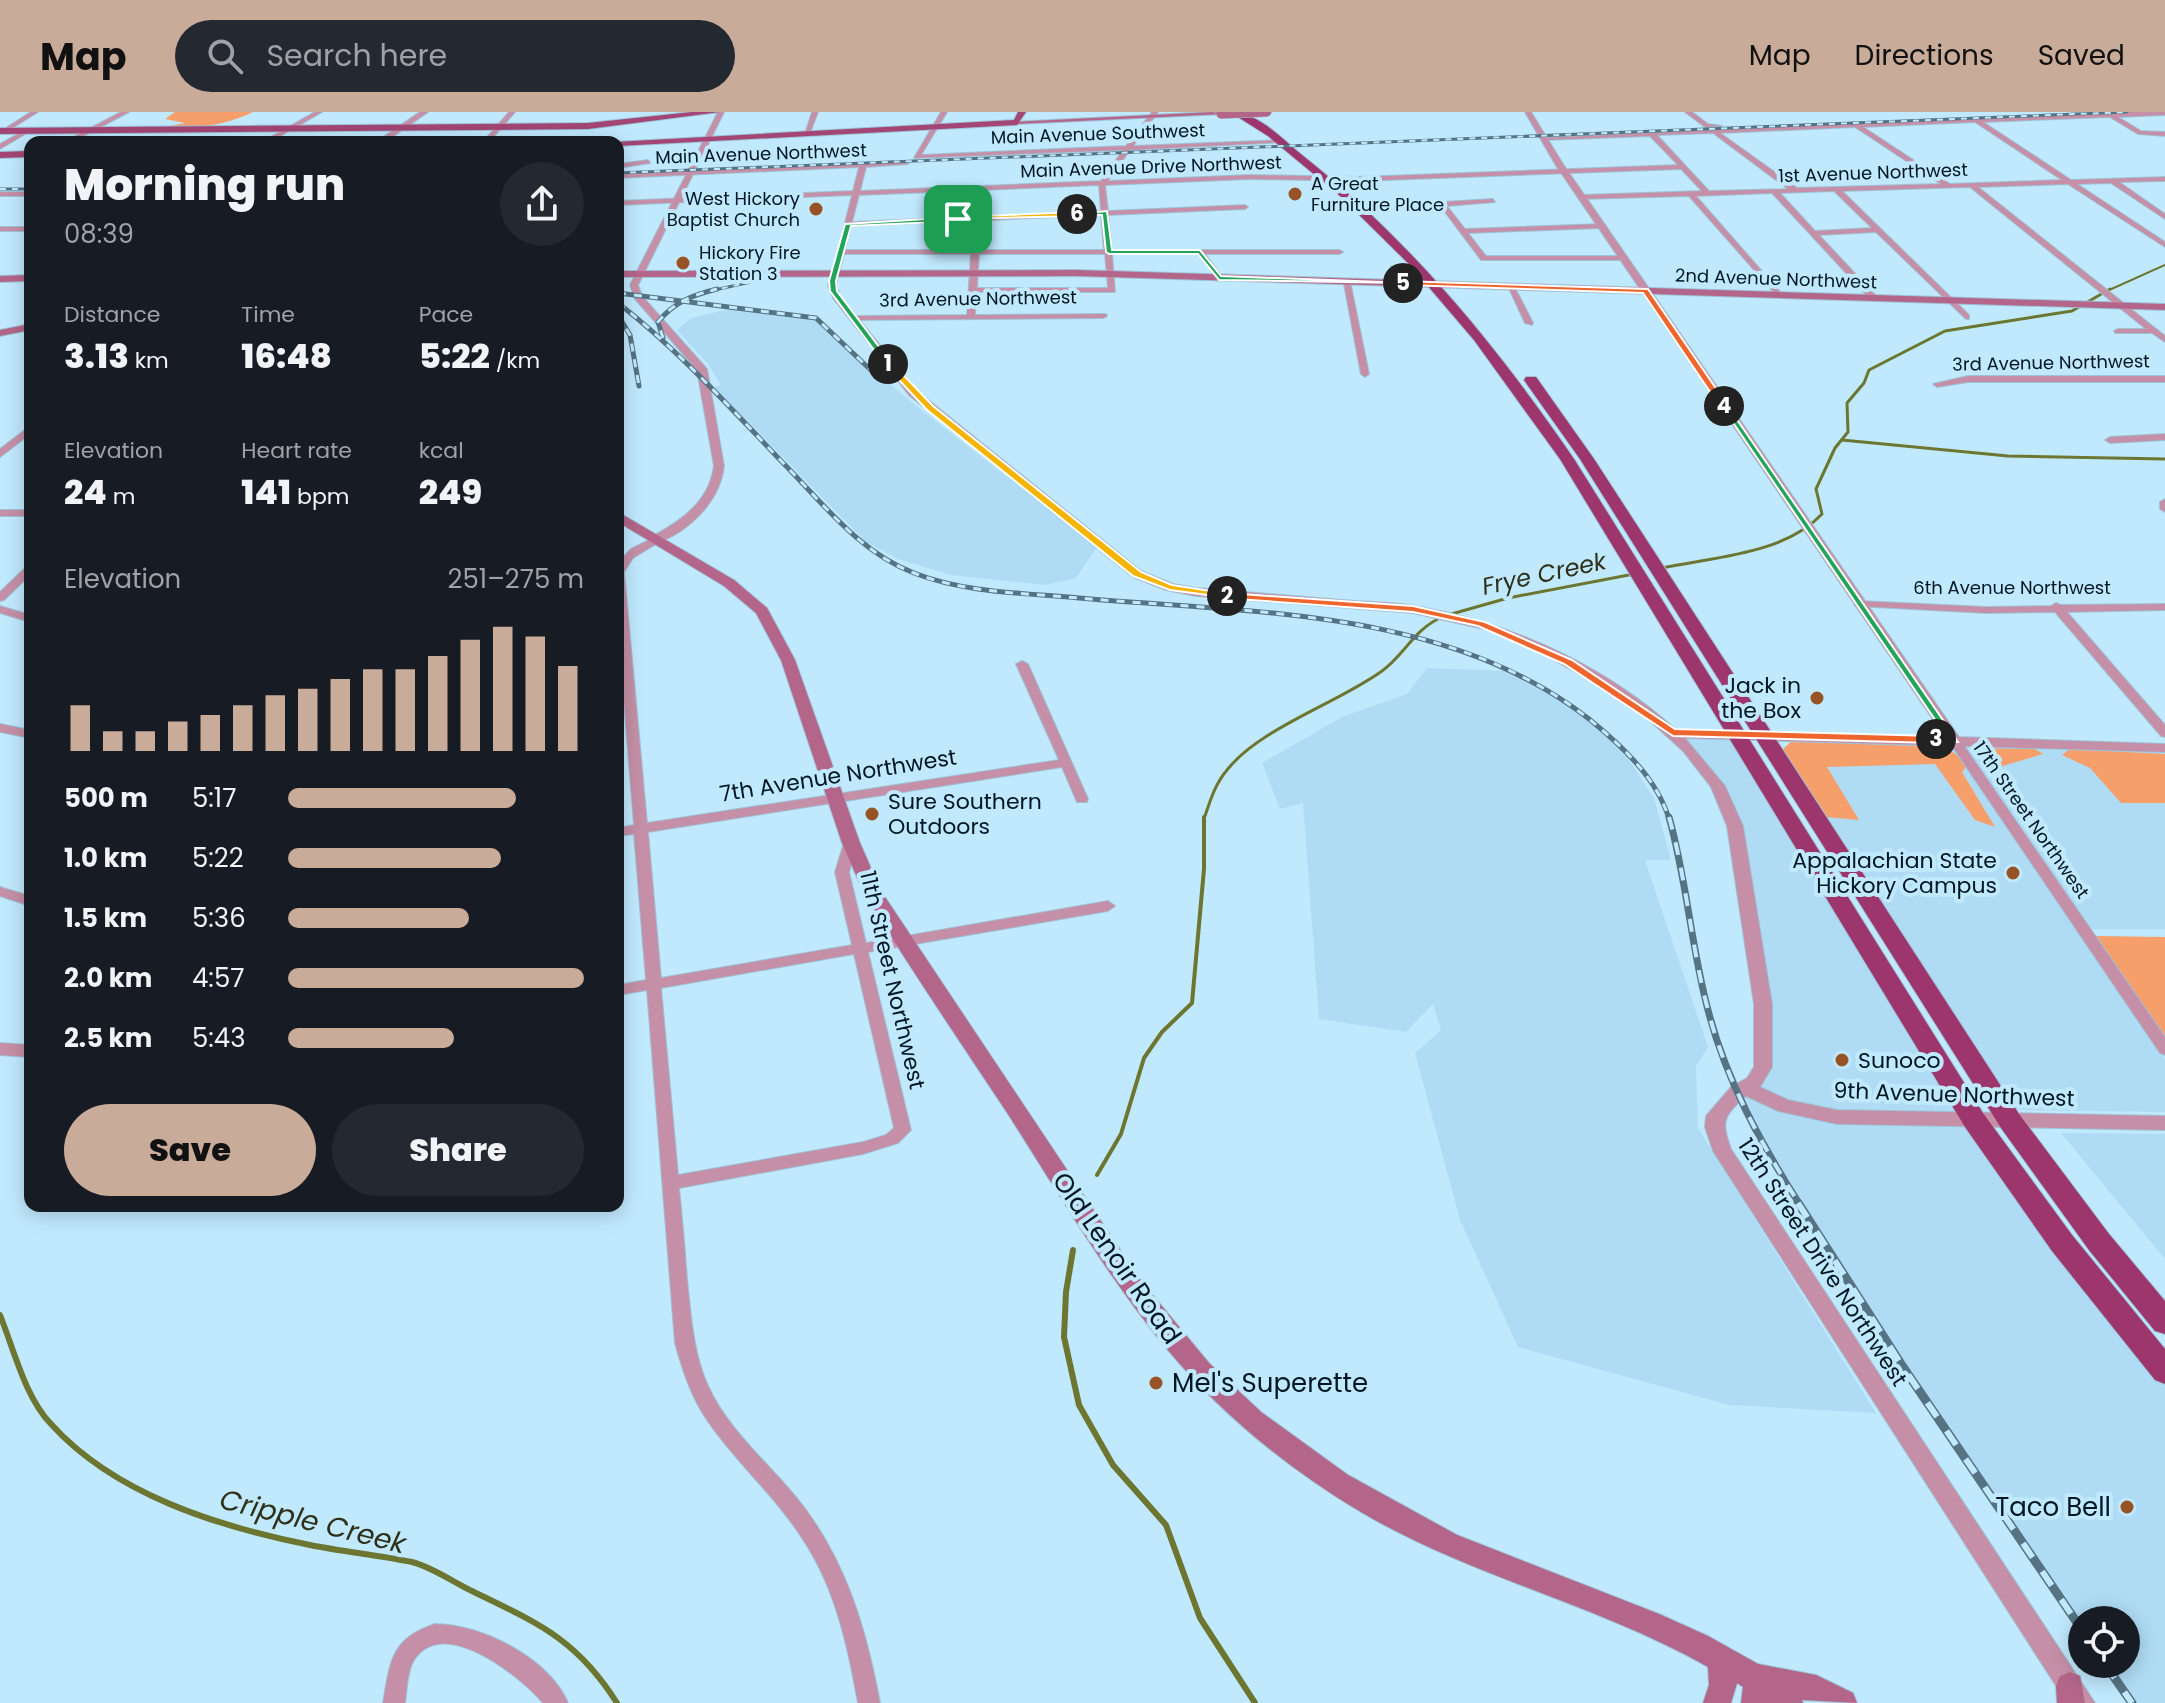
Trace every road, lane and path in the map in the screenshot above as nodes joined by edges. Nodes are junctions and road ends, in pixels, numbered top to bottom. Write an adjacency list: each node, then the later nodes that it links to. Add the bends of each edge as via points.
1 (35, 112): 29 (street)
2 (126, 112): 28 (street)
3 (319, 112): 25 (street)
4 (425, 112): 24 (street)
5 (512, 112): 23 (street)
6 (718, 112): 23 (main road, via 608,125); 38 (street)
7 (815, 112): 30 (street)
8 (944, 112): 21 (street)
9 (1235, 112): 39 (highway)
10 (1247, 112): 53 (highway, via 1287,136)
11 (1267, 112): 17 (main road, bridge)
12 (1528, 112): 37 (street, 17th Street Northwest)
13 (1688, 112): 26 (street)
14 (2108, 113): 15 (street); 19 (street); 32 (street, via 2137,132)
15 (2165, 113)
16 (1153, 114): 17 (main road); 18 (main road); 42 (street)
17 (1221, 114)
18 (1020, 117): 21 (main road)
19 (1976, 121): 22 (street); 56 (street)
20 (1755, 124): 26 (street)
21 (936, 125): 30 (main road); 42 (street, Main Avenue Southwest, via 916,157)
22 (1857, 126): 26 (street); 60 (street)
23 (499, 127): 24 (main road); 36 (street)
24 (401, 128): 25 (main road); 35 (street)
25 (286, 129): 28 (main road); 34 (street)
26 (1710, 129): 31 (street); 64 (street)
27 (29, 130): 28 (main road); 29 (main road); 41 (street)
28 (91, 130): 33 (street)
29 (2, 131)
30 (807, 133): 38 (main road)
31 (1652, 134): 37 (street); 49 (street)
32 (2165, 134)
33 (79, 136)
34 (275, 136)
35 (389, 136)
36 (491, 136)
37 (1543, 137): 50 (street, 17th Street Northwest)
38 (708, 140): 40 (main road); 51 (street)
39 (1282, 142): 42 (street, Main Avenue Southwest); 53 (highway)
40 (624, 143)
41 (0, 147)
42 (1125, 150): 57 (street)
43 (24, 154): 44 (main road)
44 (0, 155)
45 (648, 162): 47 (street)
46 (906, 163): 48 (street, Main Avenue Northwest)
47 (624, 165)
48 (863, 166): 51 (street, Main Avenue Northwest); 68 (street)
49 (1684, 167): 50 (street, Main Avenue Drive Northwest); 65 (street)
50 (1564, 172): 53 (street, Main Avenue Drive Northwest); 70 (street, 17th Street Northwest)
51 (690, 173): 52 (street, Main Avenue Northwest); 71 (street)
52 (624, 176)
53 (1333, 179): 57 (street, Main Avenue Drive Northwest); 98 (highway)
54 (2165, 179): 55 (street, 1st Avenue Northwest)
55 (2114, 181): 56 (street, 1st Avenue Northwest); 76 (street)
56 (2067, 183): 61 (street, 1st Avenue Northwest); 84 (street)
57 (1102, 184): 68 (street, Main Avenue Drive Northwest); 75 (street)
58 (0, 185): 59 (street)
59 (24, 185)
60 (1949, 186): 61 (street, 1st Avenue Northwest); 62 (street, 1st Avenue Northwest)
61 (1973, 186): 105 (street)
62 (1836, 189): 64 (street, 1st Avenue Northwest); 81 (street)
63 (1774, 191): 64 (street, 1st Avenue Northwest); 65 (street, 1st Avenue Northwest); 83 (street)
64 (1796, 191)
65 (1707, 193): 69 (street, 1st Avenue Northwest)
66 (0, 194): 67 (street)
67 (24, 194)
68 (855, 194): 71 (street, Main Avenue Drive Northwest); 77 (street)
69 (1691, 194): 70 (street, 1st Avenue Northwest); 102 (street)
70 (1582, 197): 78 (street, 17th Street Northwest)
71 (676, 201): 73 (street, Main Avenue Drive Northwest); 94 (street)
72 (1493, 201): 82 (street, via 1442,204)
73 (624, 203)
74 (1245, 207): 75 (street)
75 (1105, 213): 77 (street); 87 (street)
76 (2165, 217)
77 (848, 224): 85 (street)
78 (1602, 226): 82 (street); 90 (street, 17th Street Northwest)
79 (0, 229): 80 (street)
80 (24, 229)
81 (1879, 230): 83 (street); 104 (street)
82 (1463, 231): 90 (street, via 1484,258)
83 (1814, 233): 103 (street)
84 (2165, 245)
85 (841, 252): 86 (street); 91 (street)
86 (975, 252): 87 (street); 92 (street)
87 (1109, 252): 88 (street); 95 (street)
88 (1200, 252): 89 (street); 96 (street)
89 (1339, 252)
90 (1623, 258): 101 (street, 17th Street Northwest)
91 (835, 273): 92 (main road, 2nd Avenue Northwest); 94 (main road, 2nd Avenue Northwest); 110 (street, 12th Street Drive Northwest, via 834,291)
92 (973, 273): 95 (main road, 2nd Avenue Northwest); 100 (street)
93 (624, 274): 94 (main road, 2nd Avenue Northwest)
94 (639, 274): 133 (street, via 634,285 638,297 707,378 719,466 702,505)
95 (1111, 274): 96 (main road, 2nd Avenue Northwest); 100 (street, via 1112,290)
96 (1219, 278): 97 (main road, 2nd Avenue Northwest)
97 (1346, 281): 98 (main road, 2nd Avenue Northwest); 118 (street)
98 (1444, 284): 99 (main road, 2nd Avenue Northwest); 147 (highway, via 1567,459); 149 (highway, via 1518,363 1587,459)
99 (1510, 286): 101 (main road, 2nd Avenue Northwest); 111 (street)
100 (973, 290): 107 (street)
101 (1645, 291): 102 (main road, 2nd Avenue Northwest); 137 (street, 17th Street Northwest)
102 (1778, 295): 103 (main road, 2nd Avenue Northwest)
103 (1874, 298): 104 (main road, 2nd Avenue Northwest)
104 (1951, 300): 105 (main road, 2nd Avenue Northwest); 109 (street)
105 (2123, 306): 106 (main road, 2nd Avenue Northwest); 114 (street)
106 (2165, 307)
107 (971, 315): 108 (street, 3rd Avenue Northwest); 110 (street, 3rd Avenue Northwest)
108 (1103, 316)
109 (1966, 317)
110 (854, 318): 146 (street, 12th Street Drive Northwest, via 913,393 1137,574 1196,592 1461,618 1511,634 1568,662)
111 (1529, 323)
112 (24, 328): 115 (main road)
113 (2118, 331): 114 (street)
114 (2154, 331): 117 (street)
115 (0, 334): 116 (main road)
116 (24, 336)
117 (2165, 340)
118 (1365, 374)
119 (2165, 379): 120 (street, 3rd Avenue Northwest, via 1968,379)
120 (1937, 384)
121 (24, 434): 124 (street)
122 (2165, 437): 123 (street)
123 (2110, 440)
124 (13, 443): 125 (street); 126 (street); 127 (street)
125 (24, 443)
126 (0, 444)
127 (0, 454)
128 (2165, 502): 129 (street)
129 (2165, 509)
130 (0, 513): 131 (street)
131 (24, 513)
132 (624, 520): 133 (main road)
133 (657, 539): 134 (street); 153 (main road, 11th Street Northwest, via 729,583 762,611 788,660)
134 (624, 559)
135 (24, 575): 136 (street)
136 (0, 598)
137 (1859, 604): 138 (street, 6th Avenue Northwest, via 1986,610); 150 (street, 17th Street Northwest)
138 (2056, 606): 139 (street, 6th Avenue Northwest); 148 (street)
139 (2165, 607)
140 (0, 609): 141 (street)
141 (24, 617)
142 (624, 636): 155 (street)
143 (1022, 664): 152 (street)
144 (0, 728): 145 (street)
145 (24, 733)
146 (1673, 733): 147 (street); 168 (street, 12th Street Drive Northwest, via 1718,786 1735,826 1766,1039 1763,1067)
147 (1734, 733): 149 (street); 169 (highway)
148 (2165, 733)
149 (1761, 734): 150 (street); 170 (highway)
150 (1954, 740): 151 (street); 166 (street, 17th Street Northwest)
151 (2165, 748)
152 (1066, 763): 153 (street, 7th Avenue Northwest); 154 (street)
153 (835, 798): 155 (street, 7th Avenue Northwest); 157 (main road, 11th Street Northwest)
154 (1082, 799)
155 (639, 828): 156 (street, 7th Avenue Northwest); 163 (street)
156 (624, 831)
157 (851, 843): 161 (main road, Old Lenoir Road, via 872,891); 162 (street, 11th Street Northwest, via 842,872)
158 (0, 891): 159 (street)
159 (24, 899)
160 (1108, 906): 161 (street)
161 (904, 941): 162 (street); 175 (main road, Old Lenoir Road, via 1149,1310 1242,1410 1320,1470 1402,1521 1518,1575 1655,1626)
162 (860, 948): 163 (street); 172 (street, 11th Street Northwest, via 904,1123 898,1135 838,1153)
163 (653, 984): 164 (street); 172 (street)
164 (624, 989)
165 (0, 1049): 167 (street)
166 (2165, 1049)
167 (24, 1051)
168 (1746, 1088): 169 (street, 9th Avenue Northwest, via 1784,1106 1837,1117); 177 (street, 12th Street Drive Northwest, via 1715,1116 1716,1136 1729,1165)
169 (1974, 1120): 170 (street, 9th Avenue Northwest); 174 (highway, via 2062,1243)
170 (2010, 1121): 171 (street, 9th Avenue Northwest); 173 (highway)
171 (2165, 1123)
172 (669, 1183): 180 (street, via 679,1311 695,1377 711,1409 787,1501 834,1571 851,1619)
173 (2165, 1322)
174 (2165, 1371)
175 (1722, 1660): 176 (main road, Old Lenoir Road); 181 (main road)
176 (1757, 1690): 182 (main road, Old Lenoir Road); 183 (main road, Old Lenoir Road, via 1816,1689)
177 (2074, 1697)
178 (394, 1703): 179 (street, via 406,1652 414,1643 443,1634 477,1641 524,1667)
179 (557, 1703)
180 (869, 1703)
181 (1717, 1703)
182 (1789, 1703)
183 (1843, 1703)

